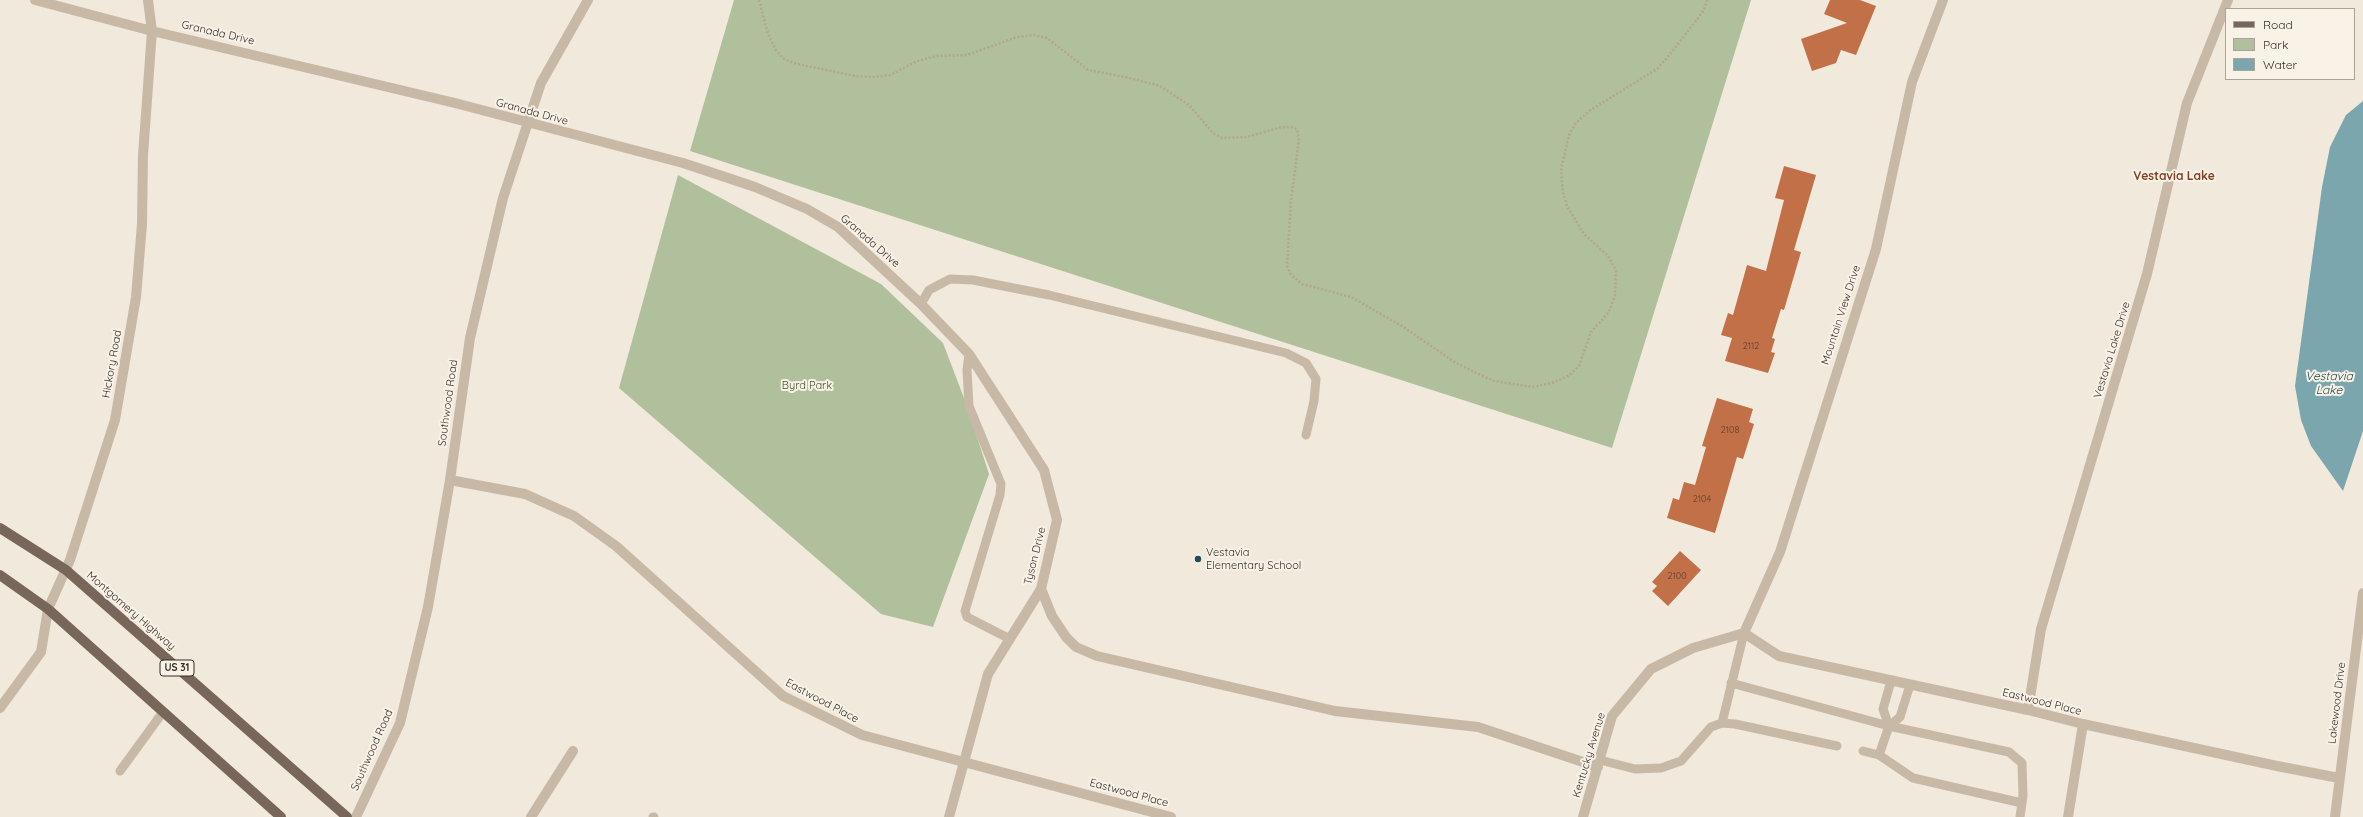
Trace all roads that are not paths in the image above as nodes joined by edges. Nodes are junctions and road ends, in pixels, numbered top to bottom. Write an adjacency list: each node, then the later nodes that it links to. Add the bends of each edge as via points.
1 (35, 0): 6 (street, Granada Drive)
2 (148, 0): 6 (street, Hickory Road)
3 (588, 0): 7 (street, Southwood Road, via 541,83)
4 (1944, 0): 18 (street, Mountain View Drive, via 1912,82 1876,249 1780,552)
5 (2228, 0): 24 (street, Vestavia Lake Drive, via 2187,102 2147,274 2041,629)
6 (152, 31): 7 (street, Granada Drive, via 455,103); 13 (street, Hickory Road, via 136,297 115,420)
7 (528, 123): 8 (street, Granada Drive, via 683,163 755,187 807,209 838,226); 11 (street, Southwood Road, via 503,198 470,338)
8 (921, 304): 9 (street, Granada Drive); 10 (lane, via 929,290 950,280 973,280 1049,294 1286,353 1306,363 1316,380)
9 (968, 354): 15 (street, Tyson Drive, via 1044,470 1057,520); 19 (lane, via 969,406 1001,484 1000,495 964,611 967,617)
10 (1306, 435)
11 (450, 480): 33 (street, Eastwood Place, via 525,494 574,516 616,546 783,696 862,735); 40 (street, Southwood Road, via 428,607 400,723)
12 (0, 528): 13 (main road, Montgomery Highway / US 31)
13 (66, 570): 17 (street, Hickory Road); 39 (main road, Montgomery Highway / US 31)
14 (0, 575): 17 (main road)
15 (1041, 589): 19 (street, Tyson Drive); 34 (street, via 1049,611 1066,637 1076,647 1098,656 1335,711 1478,727)
16 (2363, 593): 36 (street, Lakewood Drive)
17 (48, 609): 23 (street, Hickory Road, via 41,652); 25 (main road)
18 (1744, 633): 20 (street, Eastwood Place, via 1779,656); 21 (lane); 34 (street, Kentucky Avenue, via 1693,648 1651,669 1612,716)
19 (1010, 639): 33 (street, Tyson Drive, via 988,674)
20 (1891, 681): 22 (street, Eastwood Place); 28 (lane, via 1883,709)
21 (1731, 683): 26 (lane); 28 (lane)
22 (1910, 685): 24 (street, Eastwood Place); 28 (lane, via 1900,717)
23 (1, 706)
24 (2028, 710): 27 (street, Eastwood Place)
25 (163, 712): 35 (lane); 38 (main road)
26 (1722, 723): 29 (lane); 34 (lane, via 1711,727 1681,761 1661,768 1635,769)
27 (2083, 724): 36 (street, Eastwood Place); 46 (street)
28 (1889, 726): 32 (lane); 37 (lane, via 2009,752 2022,763)
29 (1837, 746)
30 (574, 751): 41 (street)
31 (1863, 751): 32 (lane)
32 (1879, 755): 37 (lane, via 1913,778)
33 (965, 762): 42 (street, Tyson Drive); 43 (street, Eastwood Place)
34 (1599, 763): 44 (street, Kentucky Avenue)
35 (120, 771)
36 (2339, 778): 47 (street, Lakewood Drive)
37 (2022, 804): 45 (lane)
38 (281, 817)
39 (347, 817)
40 (356, 817)
41 (531, 817)
42 (949, 817)
43 (1171, 817)
44 (1583, 817)
45 (2020, 817)
46 (2068, 817)
47 (2335, 817)

